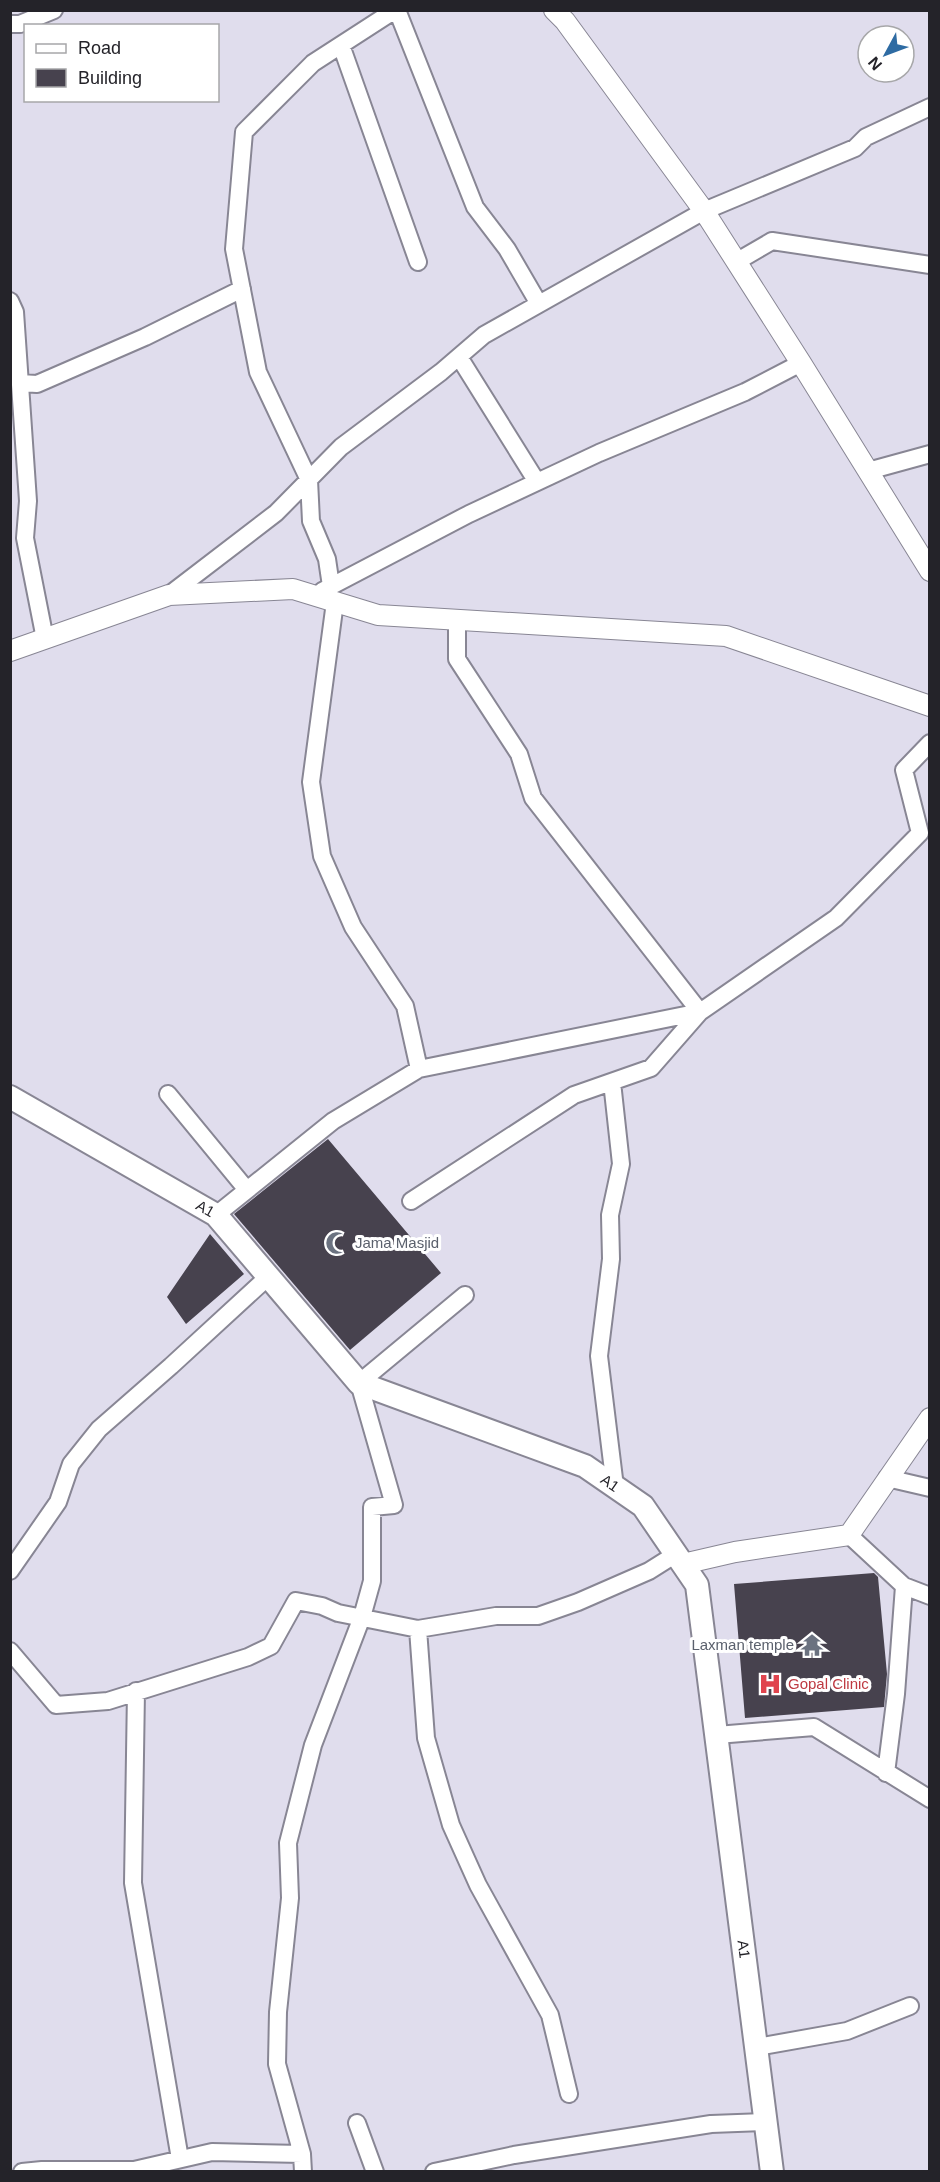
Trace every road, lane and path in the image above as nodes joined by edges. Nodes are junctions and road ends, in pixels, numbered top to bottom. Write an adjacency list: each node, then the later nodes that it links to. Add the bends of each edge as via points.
1 (54, 10): 4 (street, via 20,24)
2 (396, 10): 5 (street); 13 (street, via 475,207 507,249)
3 (554, 10): 7 (street)
4 (10, 24)
5 (341, 45): 8 (street); 11 (street, via 313,63 244,132 234,249)
6 (930, 107): 7 (street, via 866,137 855,148)
7 (704, 211): 9 (street); 13 (street)
8 (417, 262)
9 (736, 262): 10 (street, via 772,241); 15 (street)
10 (930, 265)
11 (242, 289): 16 (street, via 146,337 37,384); 19 (street, via 258,372)
12 (10, 301): 16 (street, via 15,312)
13 (539, 304): 14 (street, via 484,335)
14 (459, 357): 19 (street, via 341,447); 20 (street)
15 (801, 363): 18 (street); 20 (street, via 745,392)
16 (20, 383): 25 (street, via 28,501 25,538)
17 (930, 454): 18 (street)
18 (868, 471): 21 (street)
19 (309, 480): 22 (street, via 311,521 327,559); 23 (street, via 276,513)
20 (537, 482): 22 (street, via 469,514)
21 (930, 571)
22 (326, 594): 23 (street, via 293,589); 24 (street, via 378,615); 30 (street, via 311,782 322,856 353,927 405,1006)
23 (169, 595): 25 (street)
24 (457, 620): 27 (street, via 726,636); 29 (street, via 457,659 519,754 533,798)
25 (45, 639): 26 (street)
26 (10, 651)
27 (930, 705)
28 (930, 743): 29 (street, via 904,770 920,833 836,918)
29 (700, 1012): 30 (street); 31 (street, via 651,1068)
30 (419, 1069): 34 (street, via 333,1121)
31 (612, 1082): 35 (street, via 574,1095); 42 (street, via 621,1164 610,1215 611,1258 598,1356)
32 (168, 1094): 34 (street)
33 (10, 1097): 36 (main road, A1)
34 (247, 1190): 36 (street)
35 (411, 1201)
36 (216, 1215): 37 (main road, A1)
37 (269, 1276): 39 (main road, A1); 46 (street, via 99,1429 71,1464 58,1502)
38 (465, 1295): 39 (street)
39 (359, 1383): 42 (main road, A1, via 585,1466); 49 (street, via 394,1505 372,1507 372,1581)
40 (930, 1418): 41 (street)
41 (887, 1478): 43 (street); 44 (street)
42 (615, 1487): 45 (main road, A1, via 644,1506)
43 (930, 1488)
44 (849, 1535): 45 (street); 47 (street)
45 (680, 1559): 50 (street, via 538,1616 496,1616); 53 (main road, A1, via 697,1585)
46 (10, 1571)
47 (904, 1586): 48 (street); 54 (street)
48 (930, 1596)
49 (362, 1617): 50 (street); 52 (street, via 296,1601 271,1646 248,1657); 61 (street, via 314,1745 288,1843 290,1898 278,2012 277,2064)
50 (418, 1629): 58 (street, via 426,1738 451,1825 478,1885 550,2015)
51 (10, 1651): 52 (street, via 56,1705 108,1701)
52 (136, 1691): 62 (street, via 133,1883)
53 (717, 1735): 54 (street, via 814,1727); 57 (main road, A1)
54 (886, 1773): 55 (street)
55 (930, 1800)
56 (910, 2006): 57 (street, via 847,2031)
57 (757, 2047): 59 (main road, A1)
58 (569, 2094)
59 (766, 2122): 66 (street, via 711,2124 514,2155); 67 (main road, A1)
60 (357, 2124): 65 (street)
61 (302, 2154): 62 (street, via 212,2152); 64 (street)
62 (180, 2159): 63 (street, via 134,2170)
63 (22, 2172)
64 (303, 2172)
65 (375, 2172)
66 (434, 2172)
67 (772, 2172)

